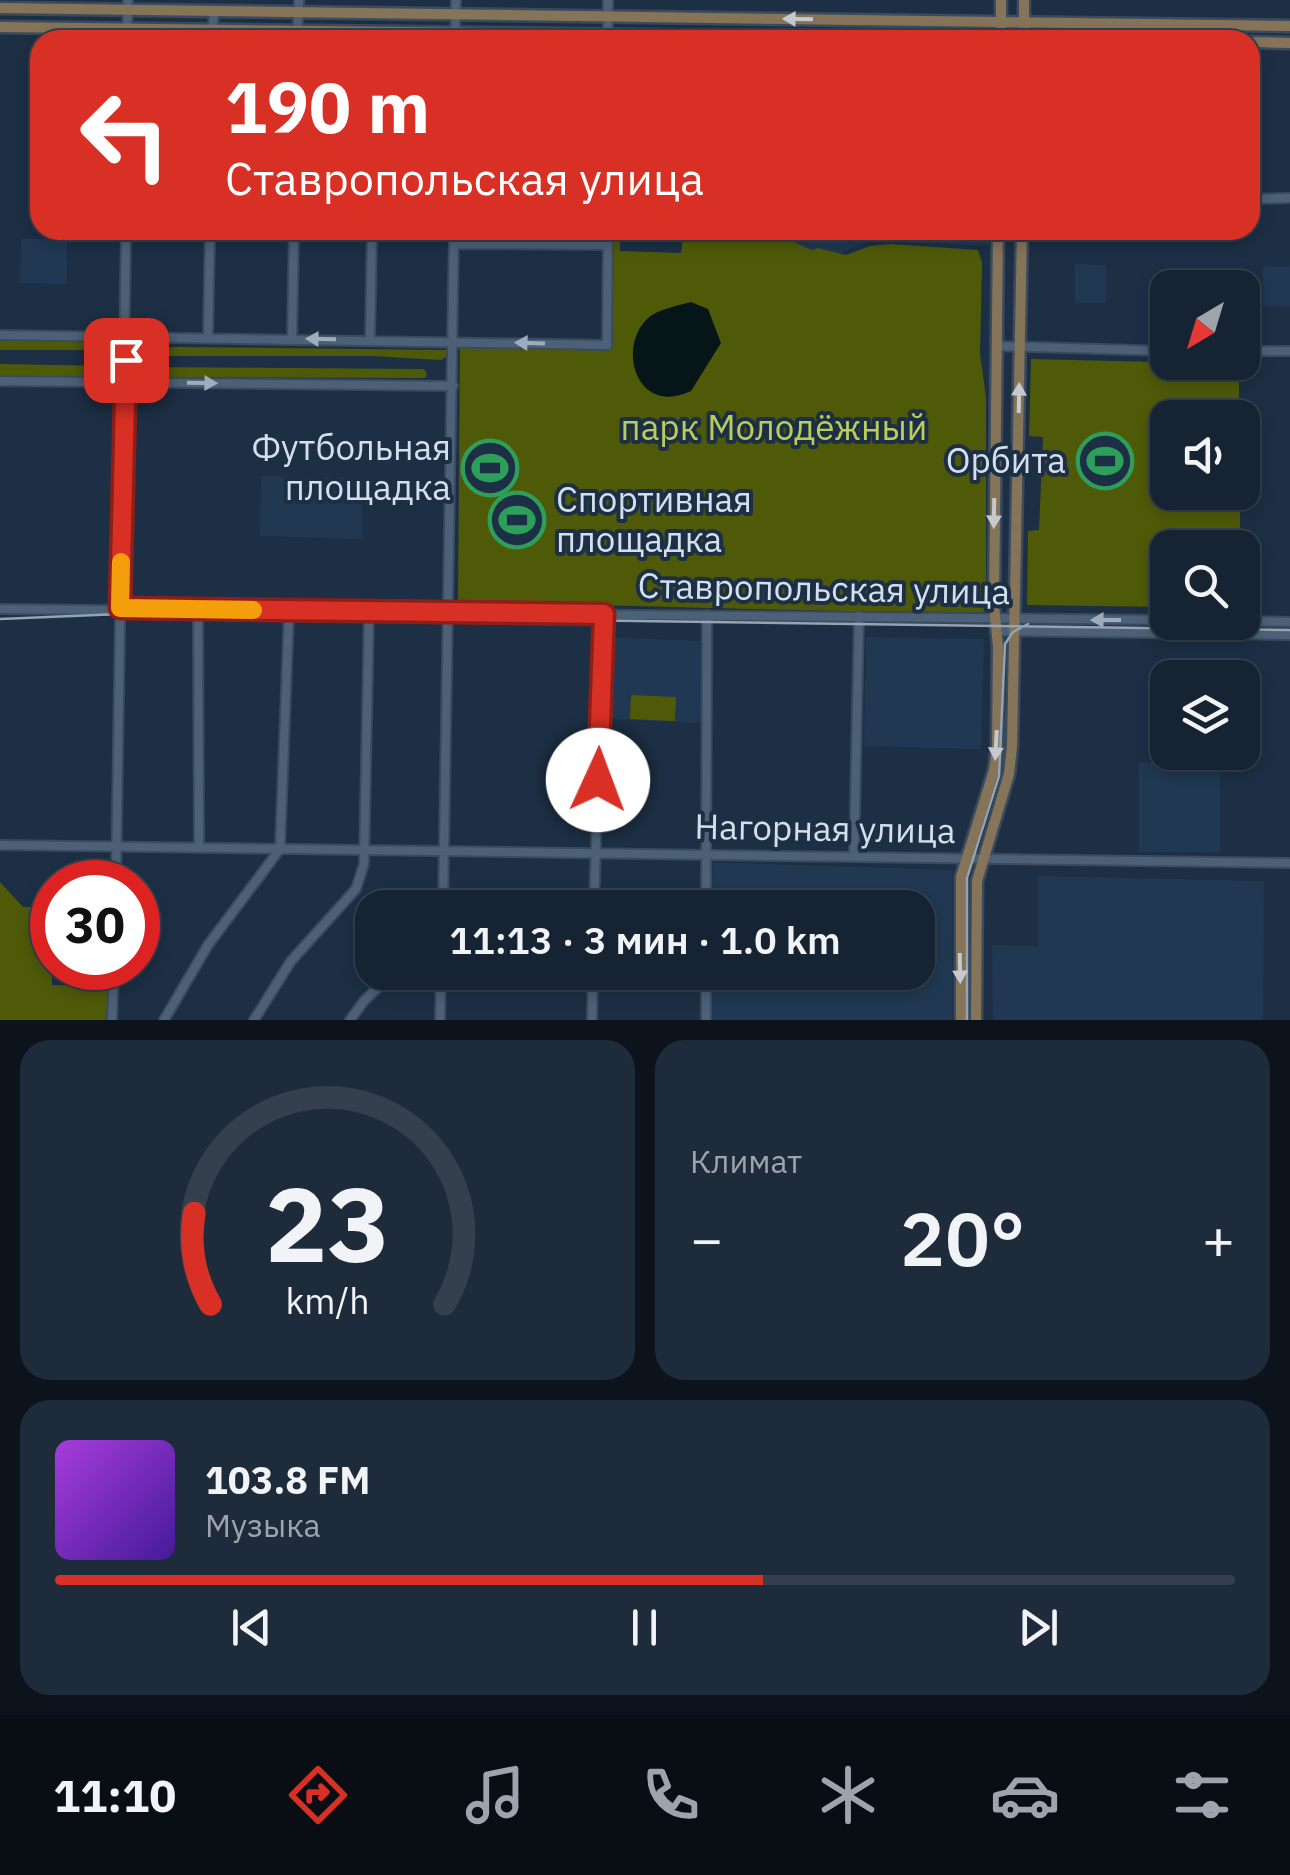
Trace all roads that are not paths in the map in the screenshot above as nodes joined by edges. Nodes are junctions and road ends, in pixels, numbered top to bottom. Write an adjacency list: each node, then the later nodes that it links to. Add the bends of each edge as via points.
1 (456, 0): 9 (street)
2 (608, 0): 10 (street)
3 (1001, 0): 11 (main road)
4 (1024, 0): 12 (main road)
5 (128, 5): 7 (main road); 8 (main road)
6 (299, 6): 8 (main road); 9 (main road)
7 (0, 8)
8 (214, 11): 16 (street)
9 (456, 14): 10 (main road); 17 (street)
10 (609, 17): 11 (main road, one-way to 10); 18 (street)
11 (1001, 22): 12 (main road); 19 (main road)
12 (1024, 22): 13 (main road); 20 (main road)
13 (1290, 26)
14 (0, 27): 15 (main road)
15 (55, 30)
16 (212, 30)
17 (455, 30)
18 (608, 30)
19 (1001, 30)
20 (1024, 30)
21 (1260, 42): 22 (main road)
22 (1290, 43)
23 (1260, 198): 24 (street)
24 (1290, 198)
25 (126, 240): 36 (street)
26 (210, 240): 37 (street)
27 (294, 240): 38 (street)
28 (372, 240): 39 (street)
29 (454, 240): 33 (street)
30 (608, 240): 34 (street)
31 (998, 240): 41 (main road)
32 (1022, 240): 42 (main road)
33 (454, 244): 34 (street); 40 (street)
34 (608, 245): 40 (street, one-way to 40, via 607,345)
35 (0, 334): 36 (street)
36 (126, 336): 37 (street); 47 (street)
37 (208, 338): 38 (street)
38 (292, 338): 39 (street, one-way to 38)
39 (370, 340): 40 (street)
40 (453, 341): 48 (street)
41 (996, 346): 42 (street); 62 (main road, one-way to 62)
42 (1020, 346): 43 (street); 58 (main road, one-way to 42)
43 (1150, 350)
44 (1260, 351): 45 (street)
45 (1290, 351)
46 (0, 381): 47 (street)
47 (124, 382): 48 (street, one-way to 48); 50 (street)
48 (453, 386): 54 (street)
49 (0, 608): 50 (street, Ставропольская улица)
50 (120, 608): 51 (street, Ставропольская улица); 66 (street)
51 (198, 608): 52 (street, Ставропольская улица); 67 (street)
52 (289, 611): 53 (street, Ставропольская улица); 68 (street)
53 (369, 612): 54 (street, Ставропольская улица); 69 (street)
54 (450, 612): 55 (street, Ставропольская улица); 70 (street)
55 (604, 614): 56 (street, Ставропольская улица); 71 (street)
56 (707, 615): 57 (street, Ставропольская улица); 72 (street)
57 (858, 616): 62 (street, Ставропольская улица); 73 (street)
58 (1016, 619): 59 (street, Ставропольская улица, one-way to 58); 62 (street, Ставропольская улица); 63 (main road)
59 (1150, 620)
60 (1260, 621): 61 (street)
61 (1290, 622)
62 (996, 625): 63 (street, Ставропольская улица); 74 (main road, one-way to 74, via 997,748)
63 (1015, 632): 64 (street, Ставропольская улица); 75 (main road, via 1009,774)
64 (1290, 635)
65 (0, 845): 66 (street, Нагорная улица)
66 (118, 847): 67 (street, Нагорная улица); 76 (street)
67 (199, 848): 68 (street, Нагорная улица)
68 (280, 849): 69 (street, Нагорная улица); 87 (street, via 208,944)
69 (363, 850): 70 (street, Нагорная улица); 88 (street, via 356,889 292,961)
70 (446, 851): 71 (street, Нагорная улица); 78 (street)
71 (596, 854): 72 (street, Нагорная улица); 79 (street)
72 (706, 855): 73 (street, Нагорная улица); 80 (street)
73 (854, 857): 74 (street, Нагорная улица)
74 (965, 858): 75 (street, Нагорная улица); 93 (main road, one-way to 93)
75 (982, 859): 77 (street, Нагорная улица); 94 (main road, via 974,907)
76 (117, 860)
77 (1290, 863)
78 (444, 890)
79 (595, 890)
80 (706, 890)
81 (113, 990): 86 (street)
82 (376, 990): 89 (street)
83 (441, 990): 90 (street)
84 (593, 990): 91 (street)
85 (706, 990): 92 (street)
86 (112, 1020)
87 (164, 1020)
88 (254, 1020)
89 (350, 1020)
90 (440, 1020)
91 (592, 1020)
92 (706, 1020)
93 (961, 1020)
94 (976, 1020)

